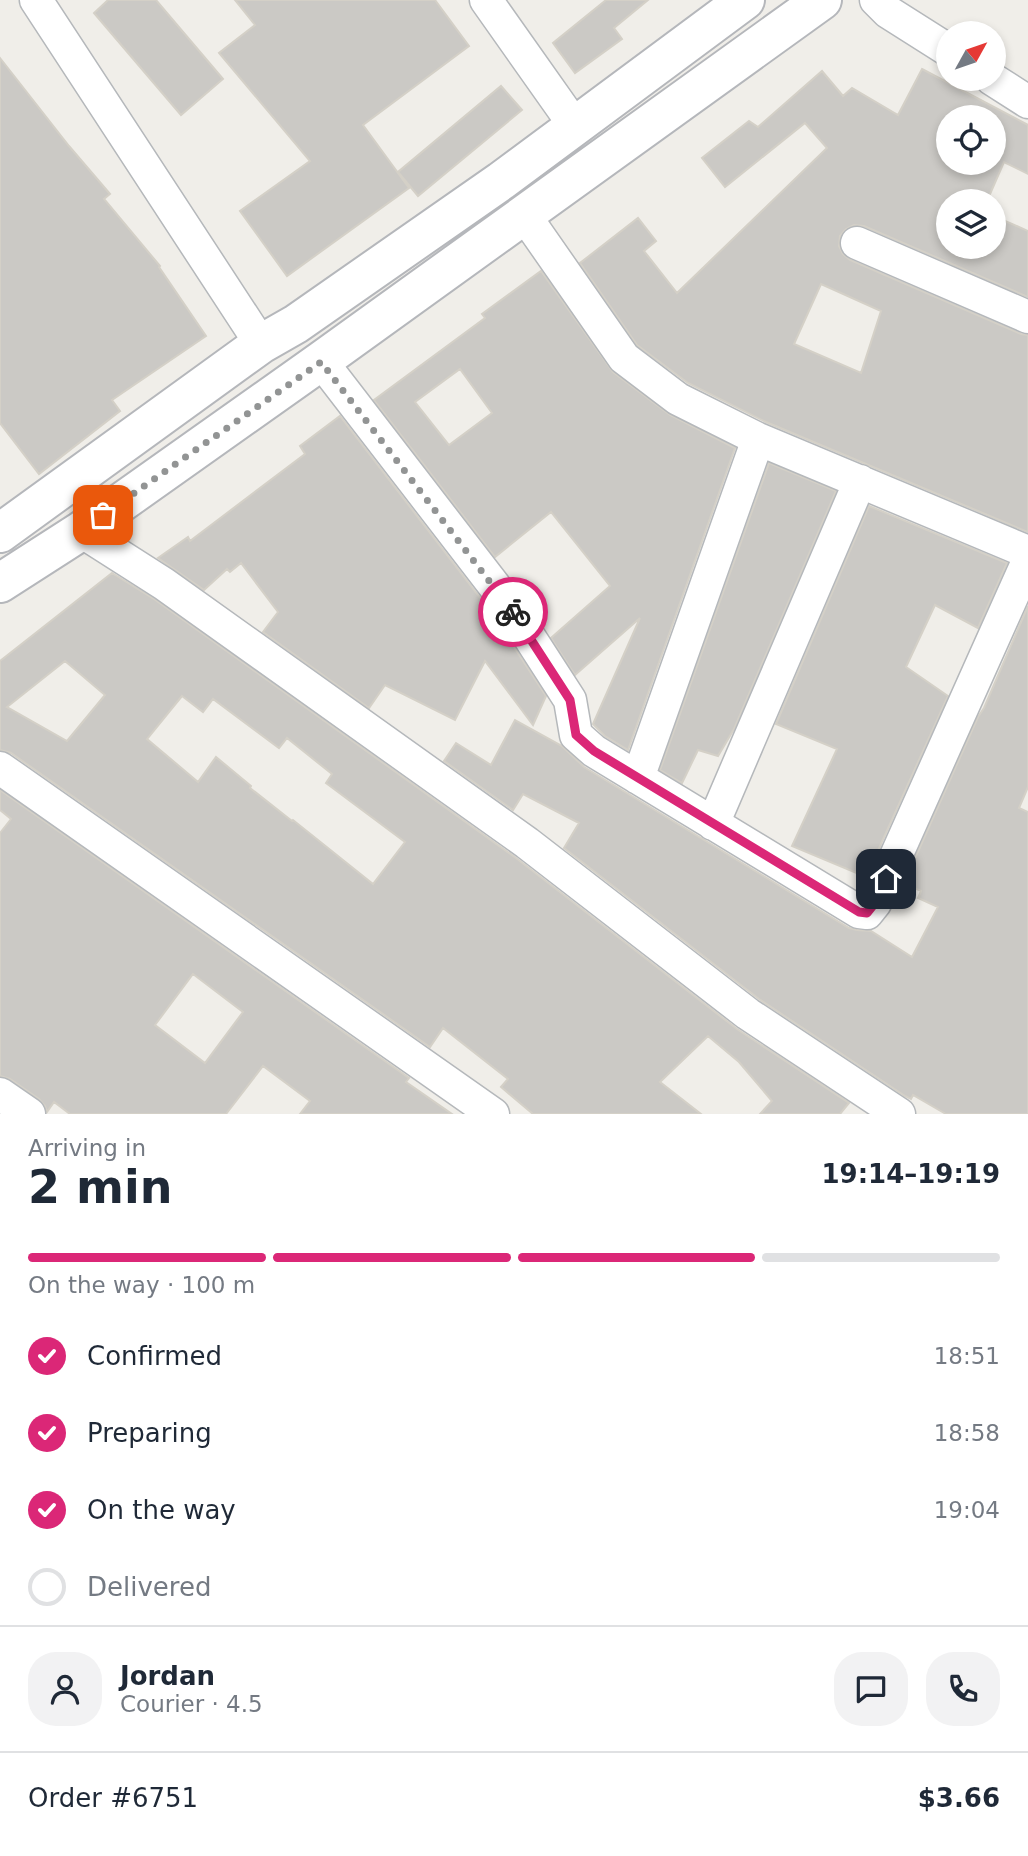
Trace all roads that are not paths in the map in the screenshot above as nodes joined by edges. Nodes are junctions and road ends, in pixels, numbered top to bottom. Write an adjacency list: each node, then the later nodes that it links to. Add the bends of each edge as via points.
1 (36, 0): 13 (street)
2 (486, 0): 9 (street)
3 (745, 0): 9 (main road)
4 (822, 0): 10 (main road)
5 (876, 0): 6 (street)
6 (936, 42)
7 (1006, 88): 8 (street)
8 (1028, 102)
9 (575, 126): 13 (main road, via 353,285)
10 (525, 216): 14 (main road); 15 (street, via 624,358 678,399)
11 (857, 243): 12 (street)
12 (1028, 317)
13 (261, 344): 18 (main road)
14 (321, 362): 17 (main road); 23 (street, via 506,601 570,700 576,735)
15 (758, 439): 16 (street); 23 (street)
16 (860, 481): 19 (street); 24 (street)
17 (81, 531): 21 (main road); 28 (street, via 164,584 527,843 748,1014)
18 (0, 533)
19 (1028, 552)
20 (1028, 561): 24 (street, via 867,913)
21 (0, 583)
22 (0, 768): 27 (street)
23 (638, 778): 24 (street)
24 (713, 824)
25 (0, 1094): 26 (street)
26 (29, 1114)
27 (493, 1114)
28 (899, 1114)

